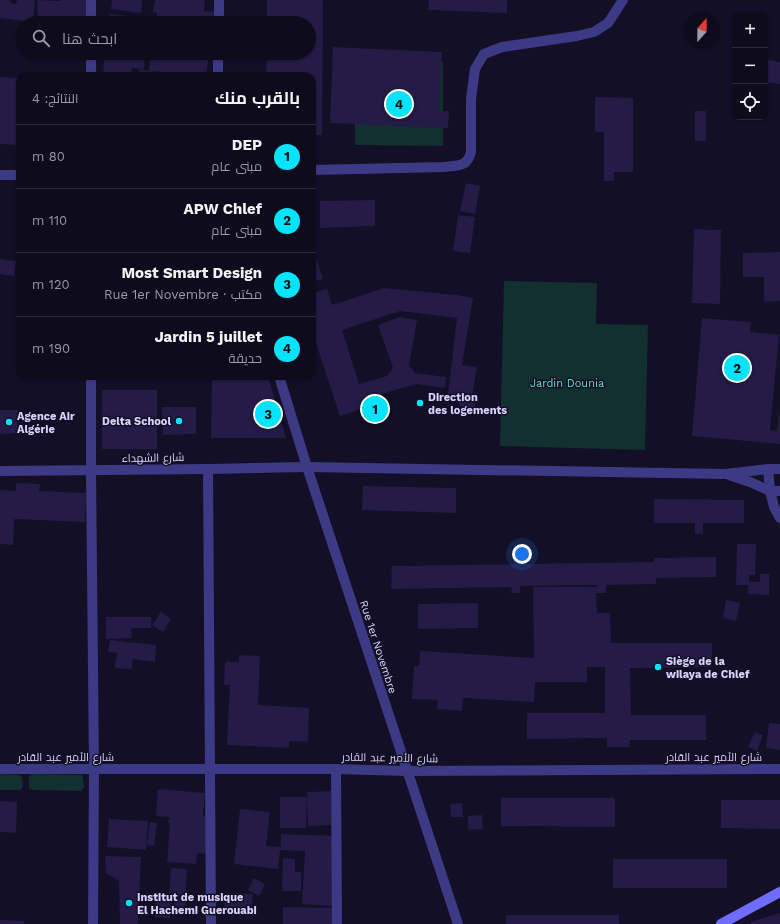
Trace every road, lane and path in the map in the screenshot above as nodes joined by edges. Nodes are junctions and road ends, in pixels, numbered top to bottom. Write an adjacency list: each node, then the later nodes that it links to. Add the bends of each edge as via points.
1 (91, 0): 4 (street)
2 (219, 0): 5 (street)
3 (623, 0): 10 (street, via 608,23 594,32 502,47 484,54 475,69 471,99 471,152 467,163 444,167)
4 (91, 16)
5 (219, 16)
6 (91, 60): 8 (street)
7 (218, 60): 9 (street)
8 (91, 72)
9 (218, 72)
10 (316, 170)
11 (0, 175): 12 (street)
12 (16, 175)
13 (91, 380): 19 (street)
14 (280, 380): 15 (street, Rue 1er Novembre)
15 (307, 467): 16 (street, شارع الشهداء); 21 (street, شارع الشهداء); 29 (street, Rue 1er Novembre)
16 (208, 469): 19 (street, شارع الشهداء); 26 (street)
17 (768, 469): 18 (street); 21 (street); 22 (street)
18 (780, 469)
19 (91, 470): 20 (street, شارع الشهداء); 25 (street)
20 (0, 471)
21 (725, 474): 22 (street)
22 (775, 491): 23 (street, via 774,507)
23 (780, 518)
24 (0, 768): 25 (street, شارع الأمير عبد القادر)
25 (94, 769): 26 (street, شارع الأمير عبد القادر); 31 (street)
26 (210, 769): 27 (street, شارع الأمير عبد القادر); 32 (street)
27 (336, 769): 29 (street, شارع الأمير عبد القادر); 33 (street)
28 (780, 769): 29 (street, شارع الأمير عبد القادر)
29 (407, 771): 34 (street, Rue 1er Novembre)
30 (780, 892): 35 (main road)
31 (92, 924)
32 (211, 924)
33 (337, 924)
34 (458, 924)
35 (721, 924)

